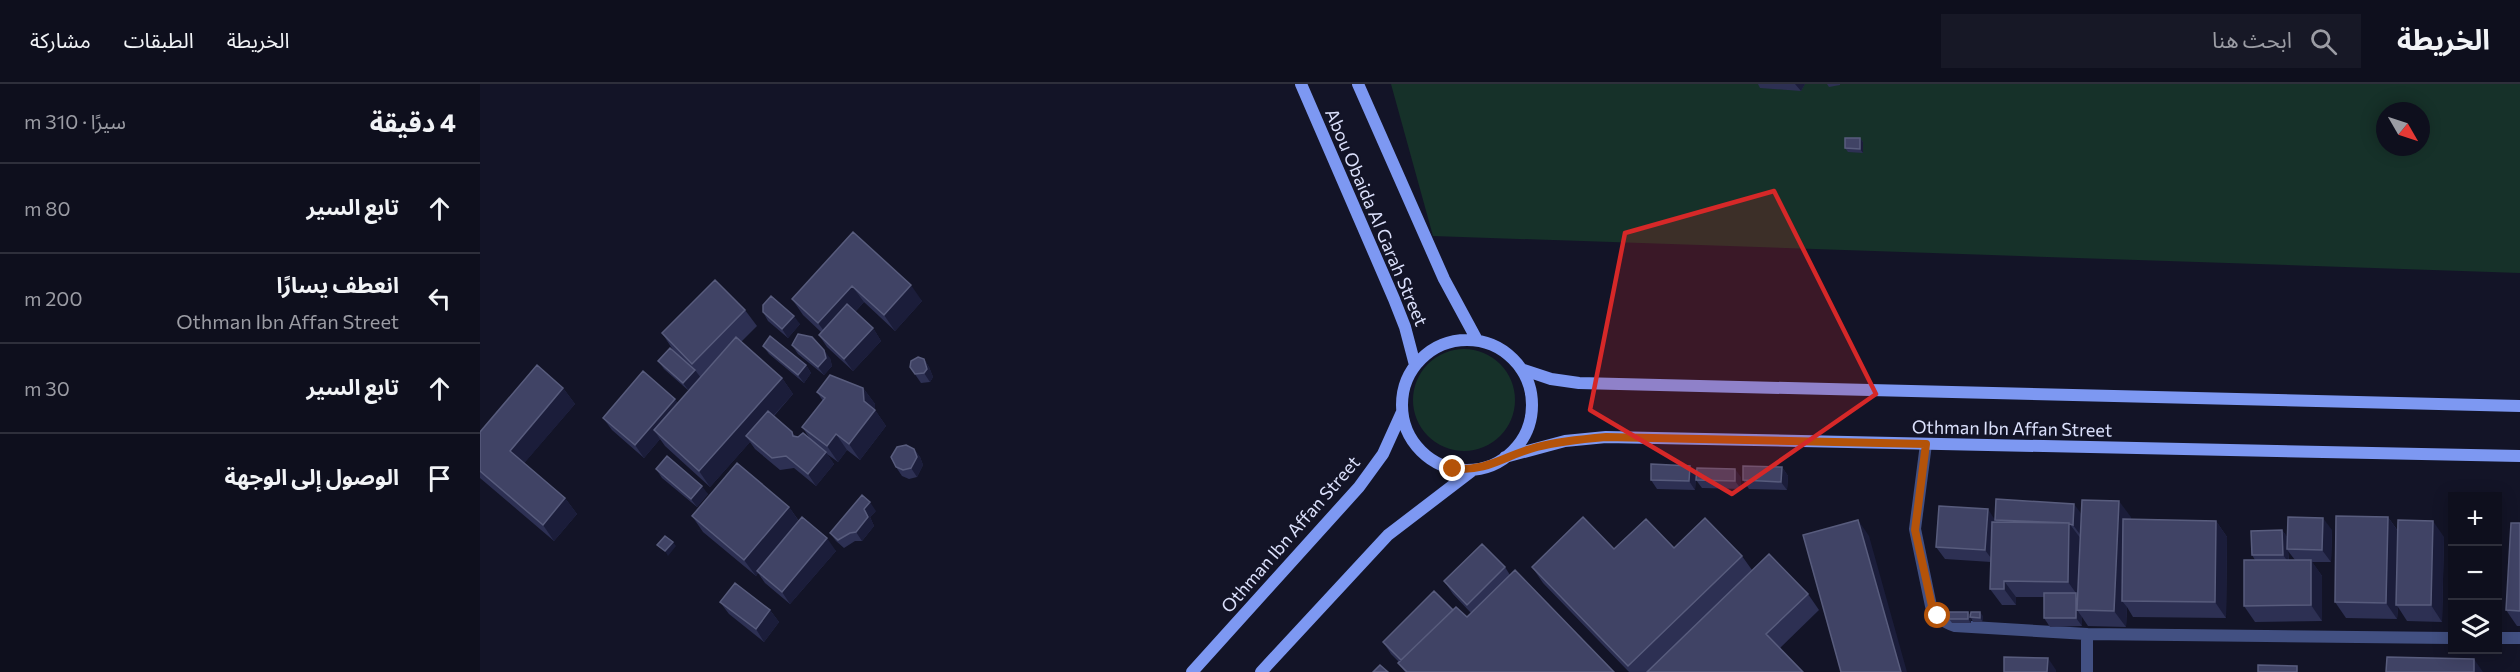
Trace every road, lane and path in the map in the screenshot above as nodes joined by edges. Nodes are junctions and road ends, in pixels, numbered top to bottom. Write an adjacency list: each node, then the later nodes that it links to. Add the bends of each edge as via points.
1 (1301, 84): 4 (main road, Abou Obaida Al Garah Street, via 1394,299)
2 (1358, 84): 3 (main road, Abou Obaida Al Garah Street, via 1444,279)
3 (1477, 340): 4 (main road, via 1443,345); 5 (main road, via 1508,354)
4 (1415, 365): 7 (main road, via 1402,395)
5 (1521, 369): 6 (main road, Othman Ibn Affan Street, via 1579,383); 10 (main road, via 1532,406 1520,443)
6 (2520, 406)
7 (1402, 412): 11 (main road, via 1407,432 1418,449 1434,462 1453,469); 16 (main road, Othman Ibn Affan Street, via 1383,454 1359,487)
8 (1926, 444): 9 (main road, Othman Ibn Affan Street); 10 (main road, Othman Ibn Affan Street, via 1606,437 1565,441); 12 (street, via 1915,530 1932,606 1938,616 1955,626)
9 (2520, 456)
10 (1506, 457): 11 (main road)
11 (1473, 470): 17 (main road, via 1388,535)
12 (2087, 634): 13 (street); 18 (street)
13 (2448, 638)
14 (2502, 638): 15 (street)
15 (2520, 638)
16 (1192, 672)
17 (1261, 672)
18 (2087, 672)

